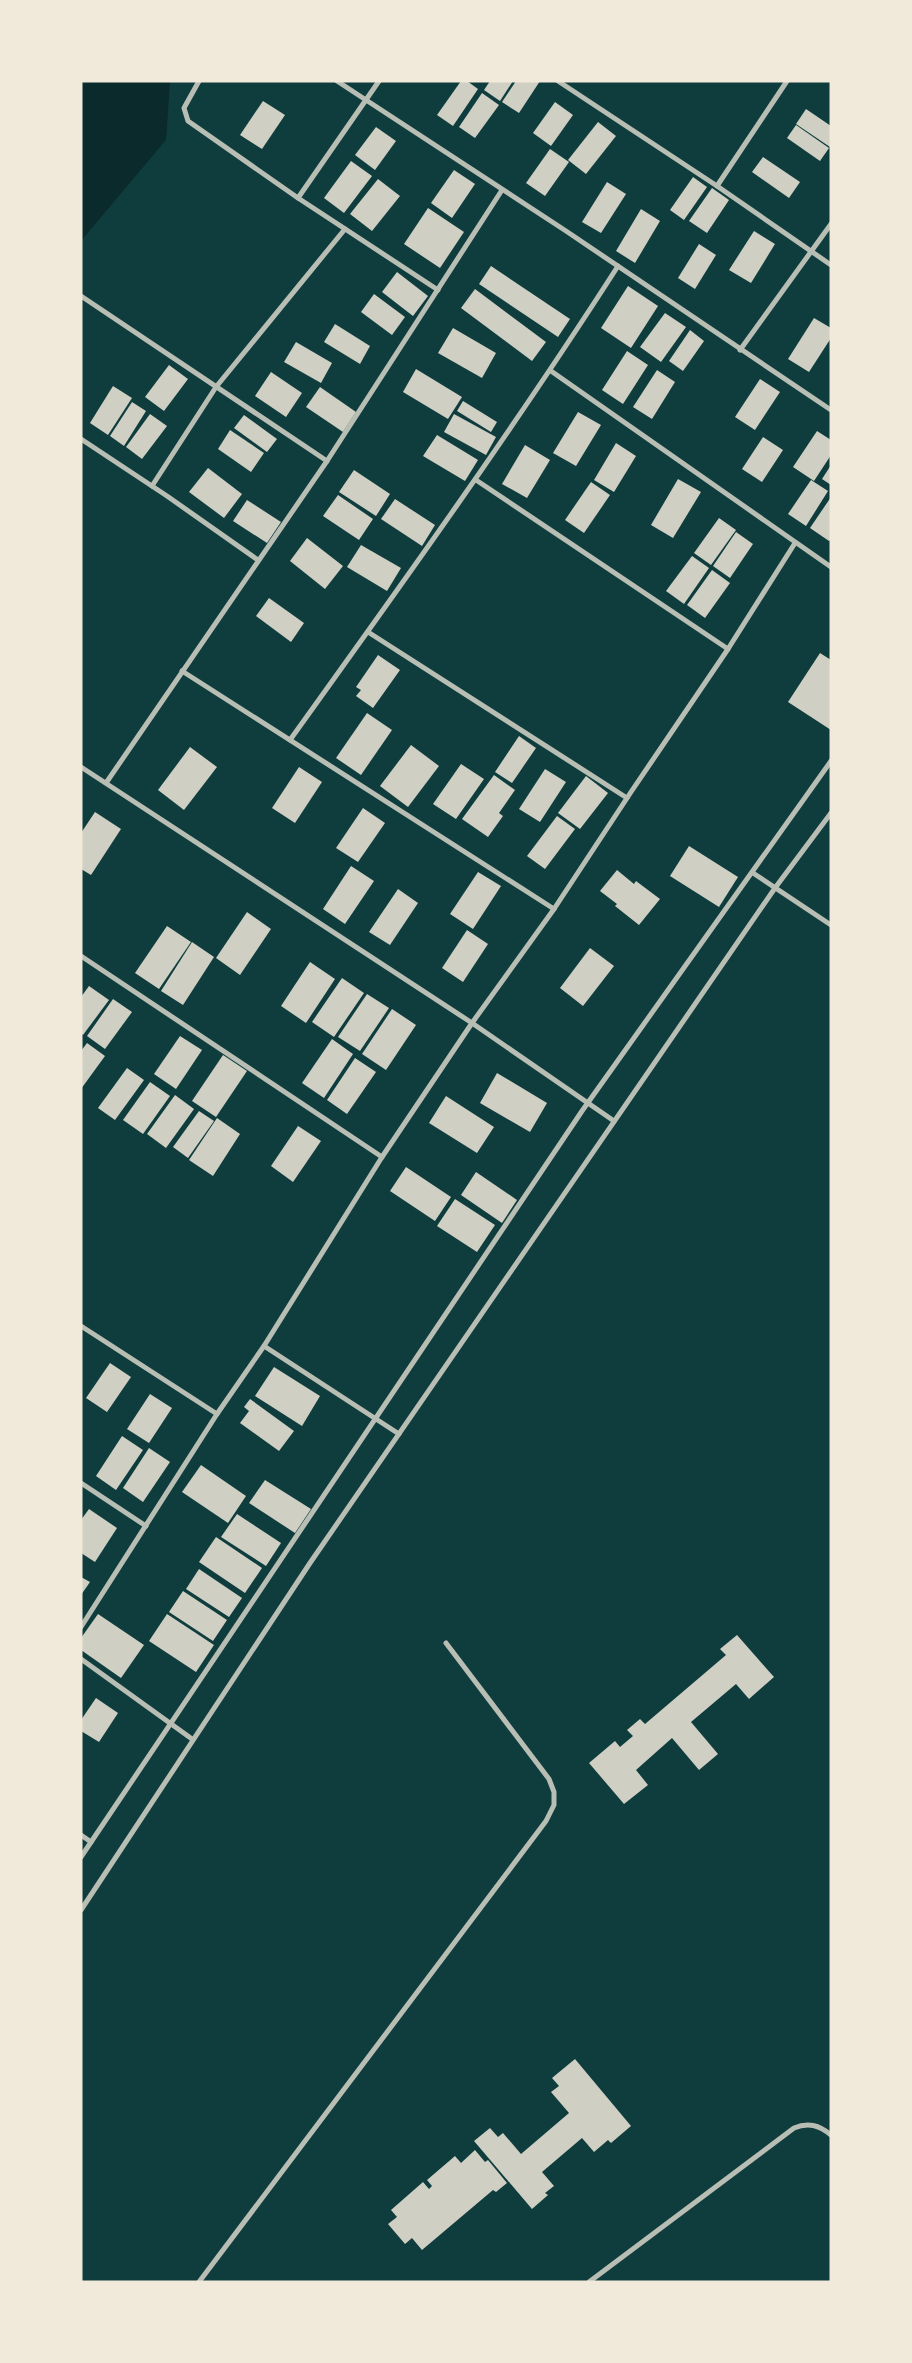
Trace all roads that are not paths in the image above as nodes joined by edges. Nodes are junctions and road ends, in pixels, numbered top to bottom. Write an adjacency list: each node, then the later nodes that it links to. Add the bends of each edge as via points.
1 (199, 81): 9 (street, via 184,108 188,121)
2 (337, 81): 6 (street)
3 (379, 81): 6 (street)
4 (558, 81): 7 (street)
5 (787, 81): 7 (street)
6 (366, 101): 8 (street); 9 (street)
7 (718, 186): 12 (street)
8 (502, 190): 14 (street); 15 (street)
9 (298, 198): 11 (street)
10 (831, 224): 12 (street)
11 (345, 228): 15 (street); 19 (street)
12 (809, 251): 13 (street); 17 (street)
13 (831, 265)
14 (618, 266): 17 (street); 18 (street)
15 (438, 290): 22 (street)
16 (81, 296): 19 (street)
17 (740, 350): 20 (street)
18 (551, 371): 23 (street); 25 (street)
19 (216, 387): 22 (street); 24 (street)
20 (831, 410)
21 (81, 439): 24 (street)
22 (327, 461): 26 (street)
23 (476, 480): 28 (street); 29 (street)
24 (152, 486): 26 (street)
25 (795, 543): 27 (street); 29 (street)
26 (258, 560): 30 (street)
27 (831, 567)
28 (368, 632): 31 (street); 35 (street)
29 (728, 650): 35 (street)
30 (182, 671): 31 (street); 34 (street)
31 (290, 740): 39 (street)
32 (831, 761): 37 (street)
33 (81, 768): 34 (street)
34 (106, 783): 42 (street)
35 (627, 798): 39 (street)
36 (831, 812): 38 (street)
37 (753, 872): 38 (street); 43 (street)
38 (775, 888): 40 (street); 44 (street)
39 (554, 909): 42 (street)
40 (831, 925)
41 (81, 956): 45 (street)
42 (472, 1023): 43 (street); 45 (street)
43 (588, 1102): 44 (street); 49 (street)
44 (614, 1121): 50 (street)
45 (382, 1157): 47 (street)
46 (81, 1326): 48 (street)
47 (264, 1346): 48 (street); 49 (street)
48 (217, 1414): 52 (street)
49 (377, 1420): 50 (street); 56 (street)
50 (399, 1434): 57 (street)
51 (81, 1483): 52 (street)
52 (146, 1526): 53 (street)
53 (81, 1627)
54 (446, 1643): 63 (street, via 537,1760 554,1792 554,1805 546,1821)
55 (81, 1659): 56 (street)
56 (171, 1723): 57 (street); 59 (street)
57 (192, 1739): 61 (street)
58 (81, 1835): 59 (street)
59 (91, 1842): 60 (street)
60 (81, 1857)
61 (81, 1910)
62 (831, 2135): 64 (street, via 815,2125 794,2128)
63 (199, 2282)
64 (589, 2282)

